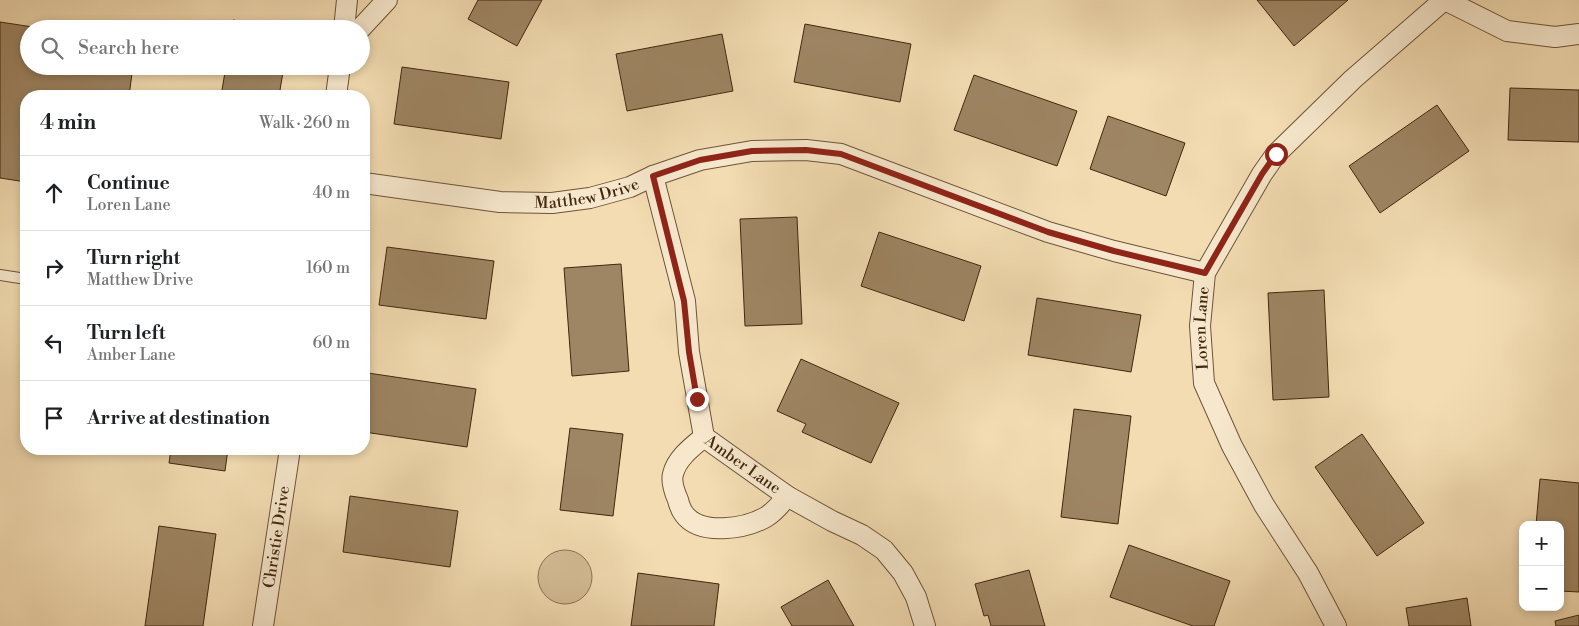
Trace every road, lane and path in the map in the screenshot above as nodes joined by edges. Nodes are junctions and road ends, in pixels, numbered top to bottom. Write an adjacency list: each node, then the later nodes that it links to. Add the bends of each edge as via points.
1 (348, 0): 4 (street)
2 (387, 0): 5 (street)
3 (1445, 0): 6 (street, via 1507,31 1555,37); 11 (street, Loren Lane, via 1353,79 1276,154)
4 (345, 20)
5 (368, 20)
6 (1579, 34)
7 (339, 75): 8 (street)
8 (337, 90)
9 (653, 176): 10 (street, Matthew Drive, via 630,187 590,198 552,203 500,202); 11 (street, Matthew Drive, via 700,160 752,151 806,150 841,154 1048,232); 14 (street, Amber Lane, via 684,301)
10 (370, 184)
11 (1205, 273): 19 (street, Loren Lane, via 1200,326 1204,383 1232,446 1264,505 1308,573)
12 (0, 275): 13 (lane)
13 (20, 278)
14 (704, 437): 16 (street, Amber Lane); 16 (street, via 683,456 672,475 675,494 684,514 698,525 717,528 742,526 765,517)
15 (289, 455): 17 (street, Christie Drive)
16 (787, 496): 18 (street, Amber Lane, via 884,550 903,572 916,597)
17 (263, 626)
18 (925, 626)
19 (1336, 626)

